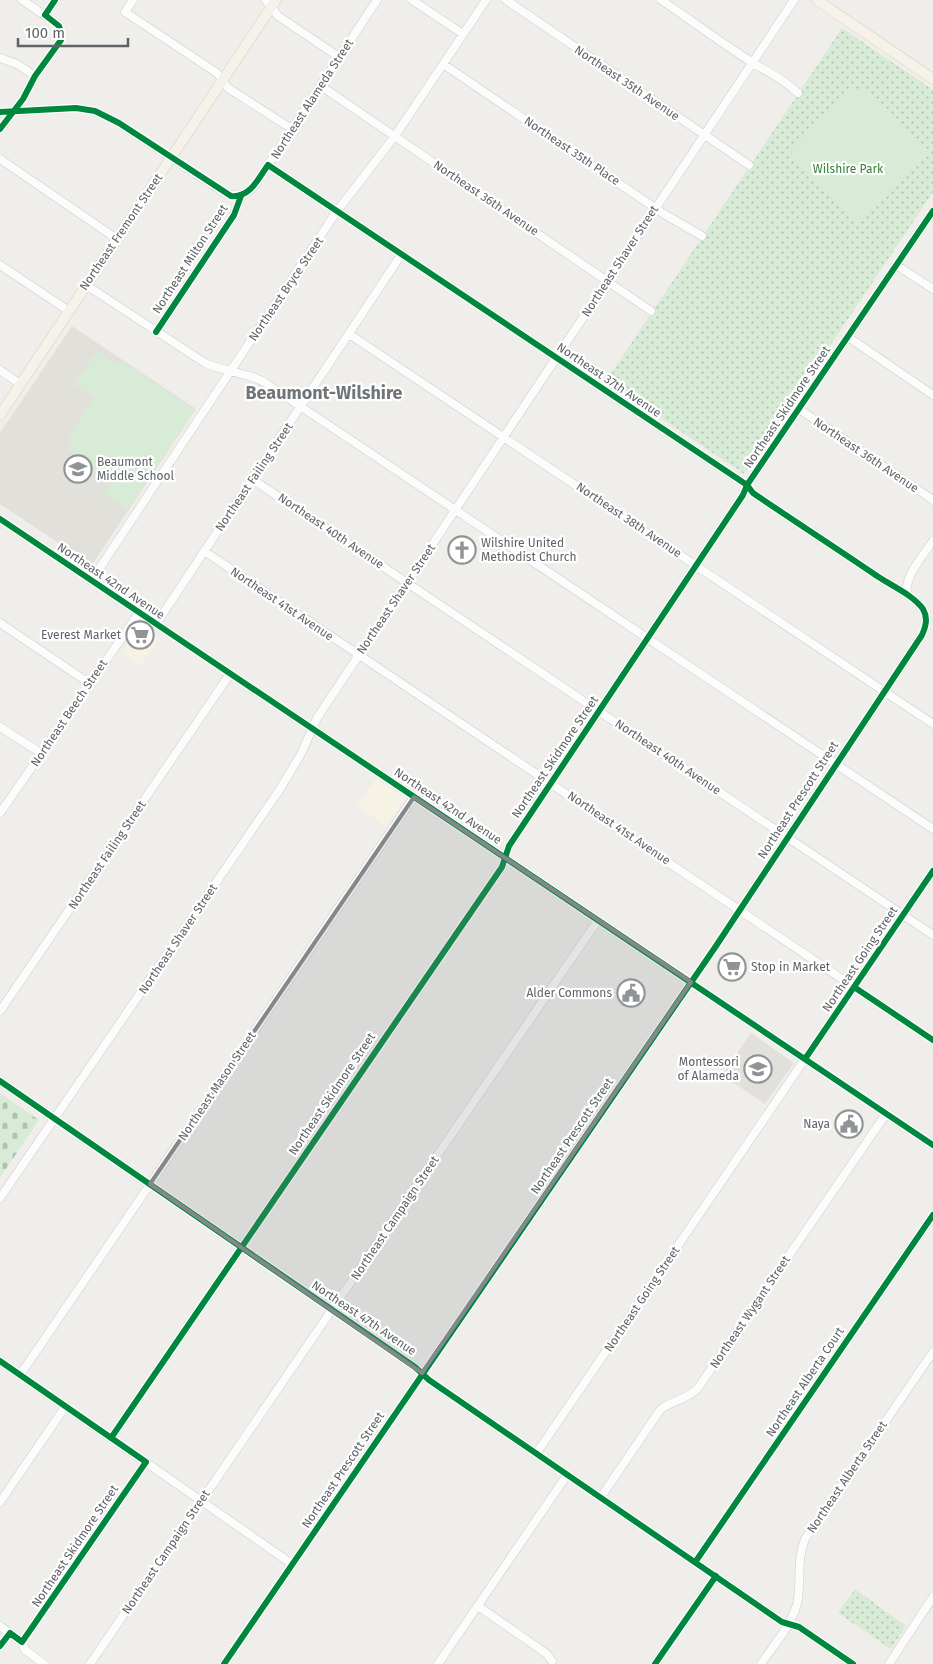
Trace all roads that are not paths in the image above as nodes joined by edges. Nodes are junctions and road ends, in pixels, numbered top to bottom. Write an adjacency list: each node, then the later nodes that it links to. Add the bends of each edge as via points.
1 (22, 0): 12 (street)
2 (55, 0): 12 (street)
3 (133, 0): 20 (street, via 125,12)
4 (377, 0): 14 (street, Northeast Alameda Street)
5 (412, 0): 13 (street)
6 (486, 0): 13 (street, Northeast Bryce Street)
7 (506, 0): 27 (street, Northeast 35th Avenue)
8 (661, 0): 16 (street)
9 (794, 0): 16 (street, Northeast Shaver Street)
10 (817, 0): 18 (main road)
11 (271, 2): 14 (street, via 278,16); 20 (main road, Northeast Fremont Street)
12 (45, 16): 19 (street, via 59,26 62,36)
13 (463, 34): 17 (street, Northeast Bryce Street)
14 (339, 57): 21 (street, Northeast Alameda Street)
15 (0, 58): 19 (street)
16 (752, 62): 22 (street); 27 (street, Northeast Shaver Street)
17 (443, 64): 28 (street, Northeast Bryce Street); 34 (street, Northeast 35th Place)
18 (932, 75)
19 (35, 76): 24 (street, via 24,99)
20 (223, 80): 26 (street, via 228,88); 29 (main road, Northeast Fremont Street)
21 (321, 86): 26 (street, Northeast Alameda Street); 28 (street, Northeast 36th Avenue)
22 (798, 93)
23 (0, 112): 24 (street)
24 (13, 112): 25 (street); 29 (street, via 76,108 95,111)
25 (0, 129)
26 (292, 129): 31 (street, Northeast Alameda Street)
27 (704, 135): 32 (street, Northeast 35th Avenue); 34 (street, Northeast Shaver Street)
28 (395, 136): 35 (street, Northeast Bryce Street); 42 (street, Northeast 36th Avenue)
29 (171, 158): 33 (street, via 226,194); 38 (main road, Northeast Fremont Street)
30 (0, 159): 38 (street)
31 (268, 165): 33 (street, Northeast Alameda Street, via 253,188); 35 (street, Northeast 37th Avenue)
32 (749, 166)
33 (241, 196): 47 (street, Northeast Milton Street, via 234,216)
34 (656, 207): 37 (street, Northeast 35th Place); 42 (street, Northeast Shaver Street)
35 (337, 211): 39 (street, Northeast 37th Avenue); 52 (street, Northeast Bryce Street)
36 (933, 211): 41 (street, Northeast Skidmore Street)
37 (702, 236)
38 (117, 239): 43 (main road, Northeast Fremont Street)
39 (401, 255): 48 (street, Northeast Failing Street); 50 (street, Northeast 37th Avenue)
40 (0, 264): 45 (street)
41 (896, 265): 44 (street); 49 (street, Northeast Skidmore Street)
42 (608, 280): 46 (street, Northeast 36th Avenue); 50 (street, Northeast Shaver Street)
43 (86, 285): 45 (main road, Northeast Fremont Street); 47 (street)
44 (933, 289)
45 (69, 311): 53 (main road, Northeast Fremont Street)
46 (651, 311)
47 (156, 332): 52 (street, via 205,363)
48 (349, 334): 55 (street, Northeast Failing Street); 58 (street, Northeast 38th Avenue)
49 (848, 337): 54 (street); 56 (street, Northeast Skidmore Street)
50 (556, 358): 58 (street, Northeast Shaver Street); 60 (street, Northeast 37th Avenue)
51 (0, 370): 53 (street)
52 (231, 371): 55 (street, via 260,380); 67 (street, Northeast Bryce Street)
53 (20, 384): 57 (main road, Northeast Fremont Street)
54 (933, 395)
55 (301, 406): 59 (street, Northeast Failing Street); 62 (street)
56 (798, 409): 60 (street, Northeast Skidmore Street); 61 (street, Northeast 36th Avenue)
57 (0, 415)
58 (504, 437): 62 (street, Northeast Shaver Street); 66 (street, Northeast 38th Avenue)
59 (252, 479): 65 (street, Northeast Failing Street); 68 (street, Northeast 40th Avenue)
60 (747, 485): 66 (street, Northeast Skidmore Street); 69 (street, Northeast 37th Avenue, via 753,493 807,530 897,590)
61 (933, 500)
62 (456, 509): 68 (street, Northeast Shaver Street); 74 (street)
63 (0, 519): 67 (street, Northeast 42nd Avenue)
64 (933, 541): 69 (street, via 911,575)
65 (204, 552): 73 (street, Northeast Failing Street); 75 (street, Northeast 41st Avenue)
66 (696, 565): 74 (street, Northeast Skidmore Street); 78 (street, Northeast 38th Avenue)
67 (91, 581): 70 (street, Northeast 42nd Avenue)
68 (407, 582): 75 (street, Northeast Shaver Street); 79 (street, Northeast 40th Avenue)
69 (907, 593): 71 (street, Northeast 37th Avenue)
70 (139, 613): 73 (street, Northeast 42nd Avenue); 77 (street, Northeast Beech Street)
71 (929, 616): 78 (street, Northeast Prescott Street, via 922,635)
72 (0, 623): 77 (street)
73 (156, 624): 76 (street, Northeast 42nd Avenue)
74 (647, 638): 79 (street, Northeast Skidmore Street); 84 (street)
75 (359, 655): 82 (street, Northeast Shaver Street); 85 (street, Northeast 41st Avenue)
76 (230, 674): 82 (street, Northeast 42nd Avenue); 98 (street, Northeast Failing Street)
77 (89, 683): 83 (street, Northeast Beech Street)
78 (884, 691): 80 (street, Northeast 38th Avenue); 84 (street, Northeast Prescott Street)
79 (599, 710): 85 (street, Northeast Skidmore Street); 89 (street, Northeast 40th Avenue)
80 (933, 724)
81 (0, 727): 83 (street)
82 (313, 729): 86 (street, Northeast 42nd Avenue); 103 (street, Northeast Shaver Street, via 280,789)
83 (41, 754): 87 (street, Northeast Beech Street)
84 (836, 764): 88 (street); 89 (street, Northeast Prescott Street)
85 (551, 783): 90 (street, Northeast Skidmore Street, via 509,846); 92 (street, Northeast 41st Avenue)
86 (414, 797): 90 (street, Northeast 42nd Avenue); 105 (street, Northeast Mason Street)
87 (0, 813)
88 (933, 829)
89 (788, 837): 92 (street, Northeast Prescott Street); 93 (street, Northeast 40th Avenue)
90 (505, 858): 94 (street, Northeast 42nd Avenue); 108 (street, Northeast Skidmore Street, via 502,867)
91 (933, 871): 93 (street, Northeast Going Street)
92 (740, 909): 96 (street, Northeast Prescott Street); 97 (street, Northeast 41st Avenue)
93 (903, 915): 95 (street, Northeast 40th Avenue); 97 (street, Northeast Going Street)
94 (598, 920): 96 (street, Northeast 42nd Avenue); 109 (street, Northeast Campaign Street)
95 (933, 935)
96 (691, 982): 100 (street, Northeast 42nd Avenue); 112 (street, Northeast Prescott Street)
97 (854, 987): 99 (street, Northeast 41st Avenue); 100 (street, Northeast Going Street)
98 (0, 1011)
99 (933, 1040)
100 (805, 1059): 102 (street, Northeast 42nd Avenue); 116 (street, Northeast Going Street)
101 (0, 1081): 103 (street, Northeast 47th Avenue)
102 (886, 1114): 104 (street, Northeast 42nd Avenue); 119 (street, Northeast Wygant Street, via 698,1388 688,1397 660,1410)
103 (55, 1119): 105 (street, Northeast 47th Avenue); 106 (street, Northeast Shaver Street)
104 (933, 1145)
105 (150, 1184): 108 (street, Northeast 47th Avenue); 113 (street, Northeast Mason Street)
106 (0, 1198)
107 (933, 1214): 122 (street, Northeast Alberta Court)
108 (241, 1247): 109 (street, Northeast 47th Avenue); 115 (street, Northeast Skidmore Street)
109 (332, 1309): 112 (street, Northeast 47th Avenue); 120 (street, Northeast Campaign Street)
110 (933, 1352): 127 (street, Northeast Alberta Street, via 805,1539 799,1561 796,1604)
111 (0, 1361): 113 (street)
112 (422, 1373): 116 (street, Northeast 47th Avenue); 123 (street, Northeast Prescott Street)
113 (20, 1375): 114 (street)
114 (65, 1407): 115 (street); 121 (street)
115 (111, 1438): 117 (street)
116 (536, 1454): 118 (street, Northeast 47th Avenue)
117 (146, 1462): 120 (street); 130 (street, Northeast Skidmore Street)
118 (568, 1475): 119 (street, Northeast 47th Avenue); 126 (street)
119 (602, 1497): 122 (street, Northeast 47th Avenue)
120 (201, 1500): 123 (street); 134 (street, Northeast Campaign Street)
121 (0, 1502)
122 (696, 1562): 124 (street, Northeast 47th Avenue)
123 (292, 1564): 135 (street, Northeast Prescott Street)
124 (716, 1576): 127 (street, Northeast 47th Avenue); 137 (street)
125 (933, 1598): 140 (street)
126 (478, 1606): 132 (street); 136 (street)
127 (788, 1624): 138 (street, Northeast Alberta Street); 139 (street, Northeast 47th Avenue)
128 (0, 1626): 129 (street)
129 (10, 1633): 130 (street); 131 (street)
130 (22, 1642): 133 (street, via 25,1650)
131 (0, 1646)
132 (552, 1660)
133 (44, 1664)
134 (90, 1664)
135 (224, 1664)
136 (438, 1664)
137 (655, 1664)
138 (760, 1664)
139 (853, 1664)
140 (888, 1664)

